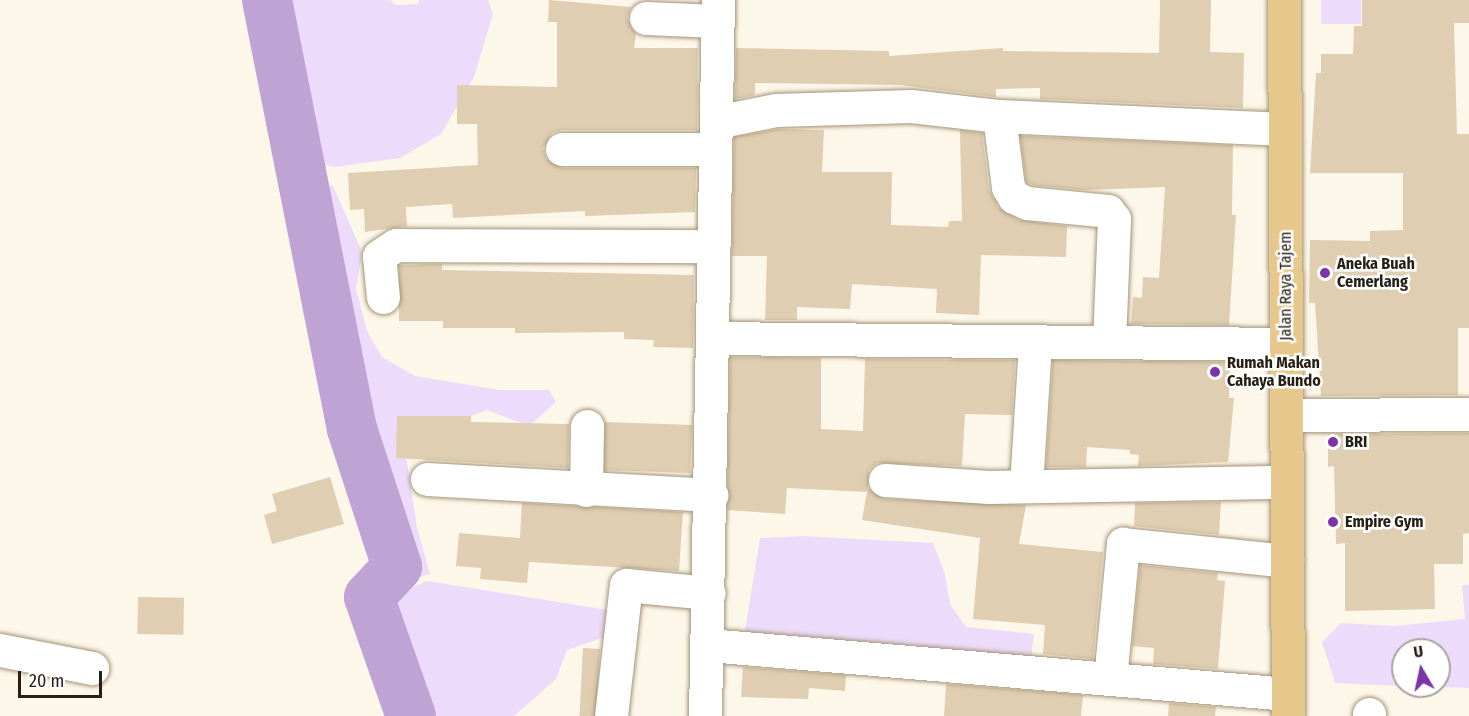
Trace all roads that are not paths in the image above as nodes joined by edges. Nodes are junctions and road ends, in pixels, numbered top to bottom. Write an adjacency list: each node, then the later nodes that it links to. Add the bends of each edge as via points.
1 (1284, 0): 5 (main road, Jalan Raya Tajem)
2 (718, 10): 3 (street); 6 (street)
3 (646, 18)
4 (999, 116): 5 (street); 6 (street, via 911,106 776,110); 12 (street, via 1010,192 1018,201 1111,214 1115,229)
5 (1285, 129): 13 (main road, Jalan Raya Tajem)
6 (715, 135): 7 (street); 8 (street)
7 (562, 149)
8 (713, 246): 9 (street, via 396,245 379,256); 10 (street)
9 (383, 297)
10 (712, 338): 11 (street); 22 (street)
11 (1035, 342): 12 (street); 20 (street)
12 (1109, 342): 13 (street)
13 (1286, 344): 15 (main road, Jalan Raya Tajem)
14 (1469, 414): 15 (street)
15 (1286, 415): 19 (main road, Jalan Raya Tajem)
16 (587, 426): 21 (street)
17 (427, 479): 21 (street)
18 (885, 480): 20 (street)
19 (1287, 482): 20 (street); 23 (main road, Jalan Raya Tajem)
20 (1026, 486)
21 (586, 490): 22 (street)
22 (712, 495): 24 (street)
23 (1287, 561): 28 (street, via 1123,544); 29 (main road, Jalan Raya Tajem)
24 (709, 593): 25 (street); 30 (street, via 626,585)
25 (708, 645): 28 (street); 31 (street)
26 (0, 650): 27 (street)
27 (92, 668)
28 (1110, 679): 29 (street)
29 (1288, 705)
30 (611, 716)
31 (705, 716)

